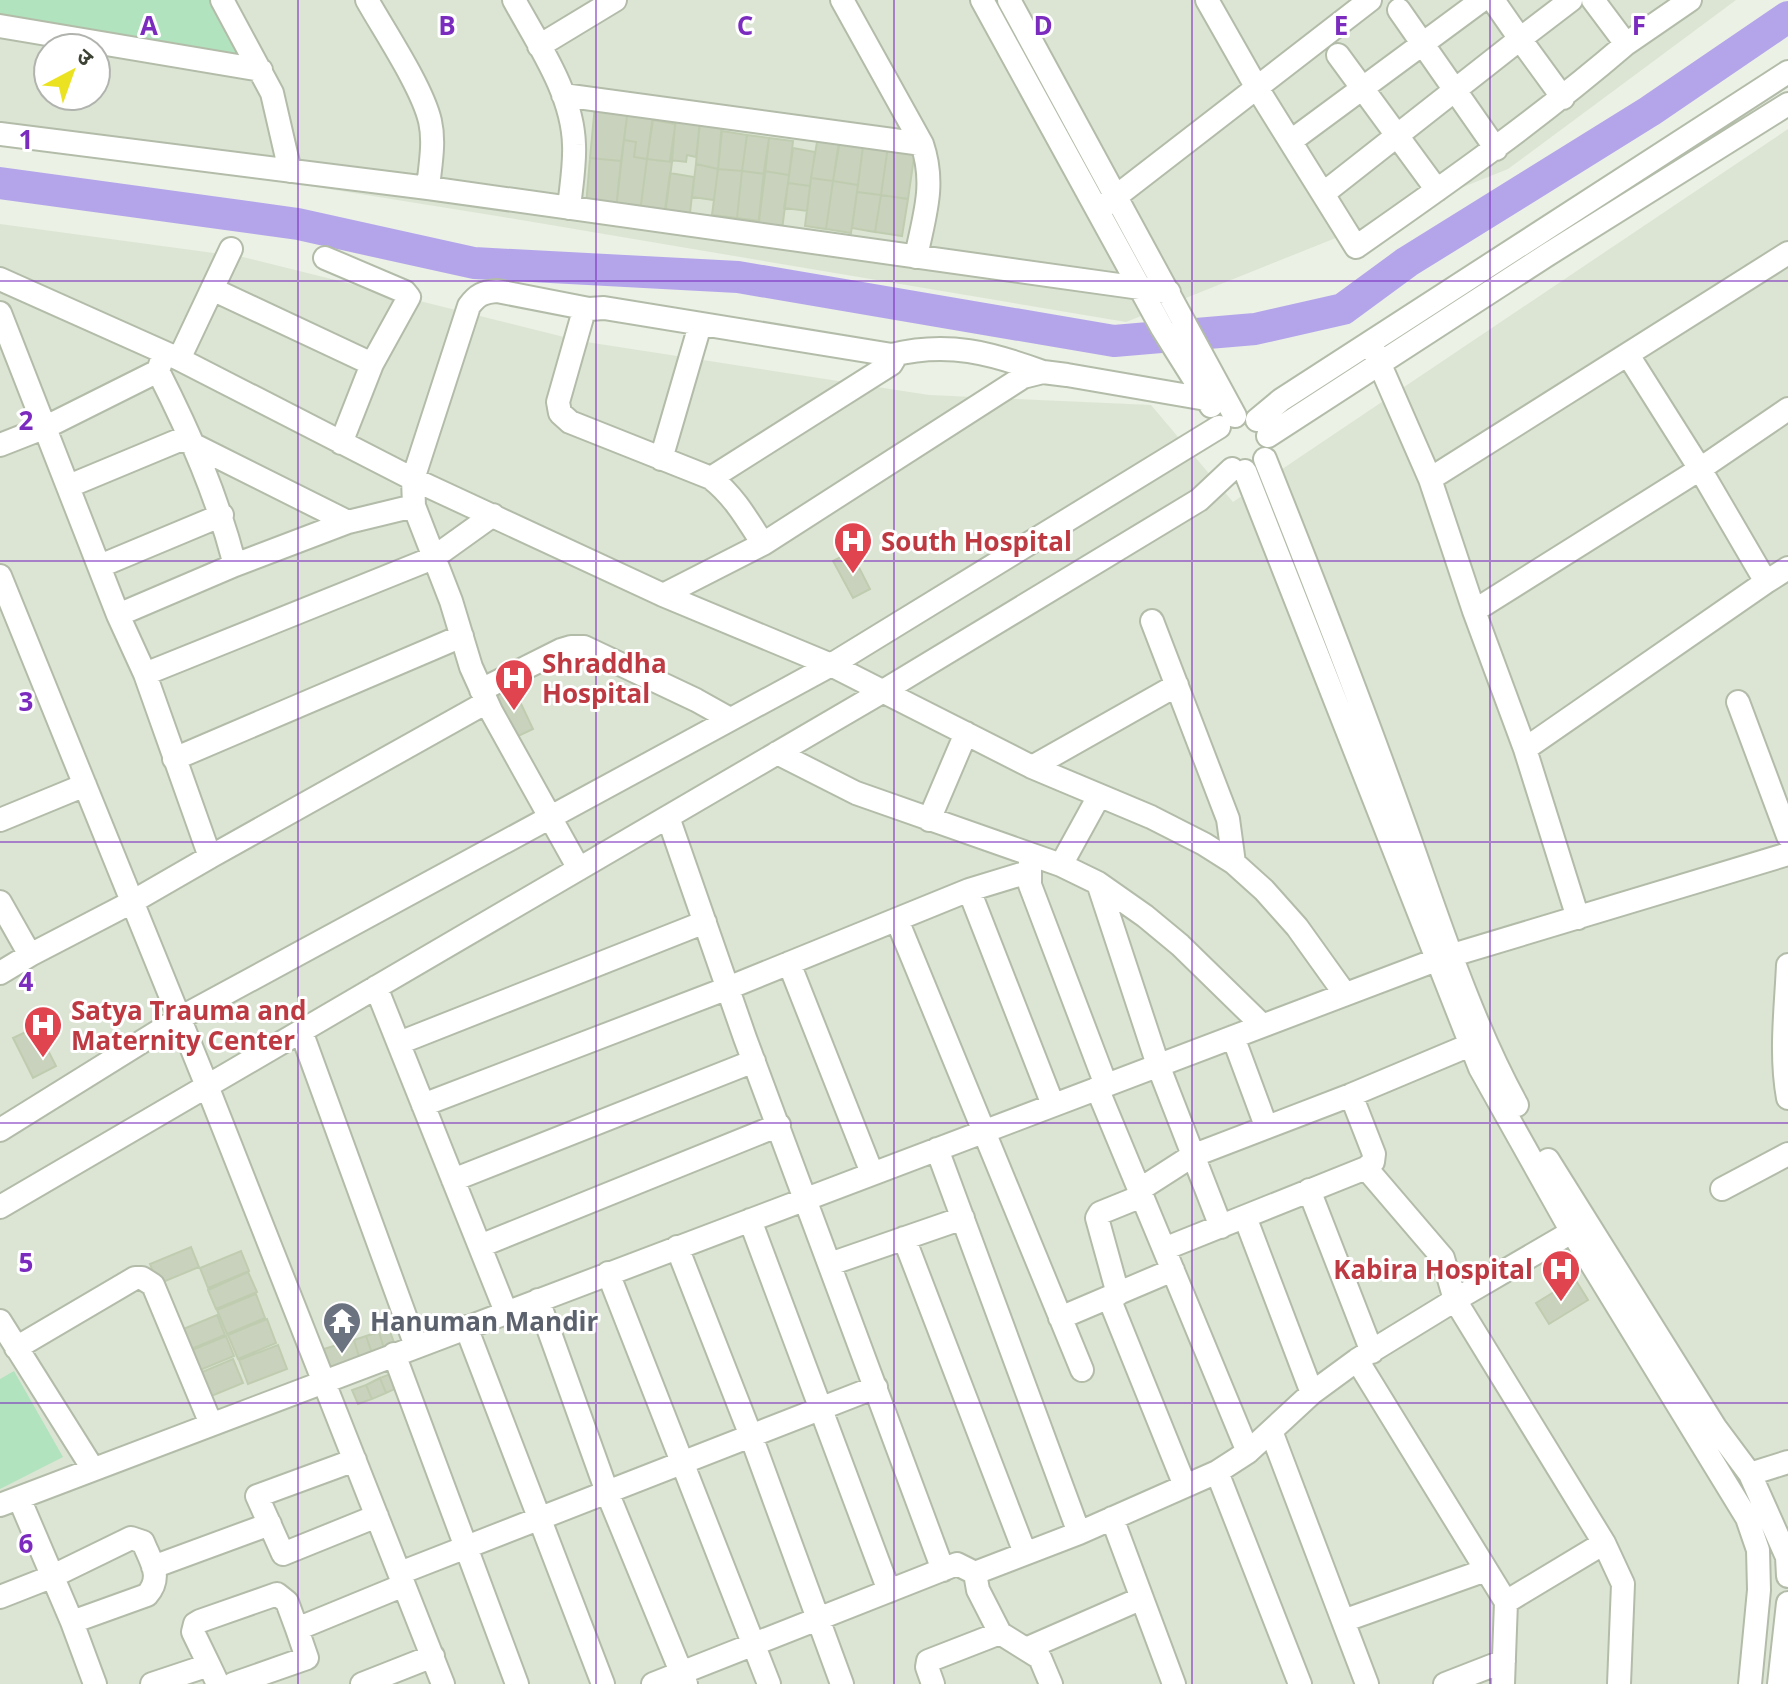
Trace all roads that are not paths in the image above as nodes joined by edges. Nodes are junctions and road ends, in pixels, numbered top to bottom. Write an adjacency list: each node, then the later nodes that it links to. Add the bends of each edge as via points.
1 (222, 0): 22 (street)
2 (367, 0): 36 (street, via 430,121)
3 (514, 0): 20 (street)
4 (615, 0): 20 (street)
5 (842, 0): 33 (street)
6 (982, 0): 41 (street)
7 (1009, 0): 39 (street)
8 (1207, 0): 24 (street)
9 (1370, 0): 24 (street)
10 (1482, 0): 18 (street)
11 (1493, 0): 17 (street)
12 (1571, 0): 17 (street)
13 (1593, 0): 19 (street)
14 (1690, 0): 19 (street)
15 (1399, 10): 18 (street)
16 (0, 26): 22 (street)
17 (1520, 39): 25 (street); 28 (street)
18 (1424, 43): 25 (street); 26 (street)
19 (1626, 44): 28 (street)
20 (539, 46): 27 (street)
21 (1338, 55): 26 (street)
22 (261, 70): 35 (street, via 272,93)
23 (1788, 72): 53 (street)
24 (1257, 88): 32 (street); 39 (street)
25 (1454, 89): 31 (street); 34 (street)
26 (1362, 90): 31 (street); 32 (street)
27 (563, 95): 33 (street); 40 (street, via 575,146)
28 (1563, 98): 34 (street)
29 (1788, 104): 53 (street)
30 (0, 134): 35 (street)
31 (1396, 135): 37 (street); 38 (street)
32 (1291, 141): 38 (street)
33 (922, 144): 44 (street, via 930,186)
34 (1496, 149): 37 (street)
35 (290, 171): 36 (street)
36 (428, 188): 40 (street)
37 (1437, 190): 38 (street, via 1356,247)
38 (1324, 193)
39 (1117, 196): 41 (street); 49 (street)
40 (569, 208): 44 (street)
41 (1098, 211): 47 (street)
42 (231, 249): 48 (street)
43 (1788, 253): 55 (street)
44 (916, 257): 47 (street)
45 (325, 258): 57 (street, via 408,294)
46 (0, 279): 56 (street)
47 (1141, 288): 49 (street); 59 (street, via 1162,328)
48 (212, 289): 56 (street); 57 (street)
49 (1169, 292): 59 (street, via 1183,317)
50 (589, 309): 52 (street); 66 (street, via 583,314 558,402 560,413 570,422); 71 (street, via 497,291 475,297)
51 (0, 313): 62 (street)
52 (700, 325): 54 (street); 66 (street)
53 (1375, 352): 61 (street); 72 (street)
54 (892, 355): 58 (street, via 948,348); 70 (street, via 891,364)
55 (1628, 355): 68 (street); 72 (street)
56 (167, 361): 62 (street); 63 (street); 65 (street)
57 (372, 364): 63 (street)
58 (1043, 372): 59 (street); 78 (street, via 1013,382)
59 (1205, 386): 61 (street)
60 (1788, 409): 68 (street)
61 (1240, 425): 67 (street, via 1269,448); 69 (street, via 1215,439 1222,462); 90 (street)
62 (46, 427): 64 (street); 73 (street)
63 (341, 443): 71 (street)
64 (0, 445)
65 (195, 445): 73 (street, via 182,439); 75 (street); 77 (street)
66 (661, 459): 70 (street)
67 (1265, 459): 69 (street, via 1256,467); 123 (street, via 1337,638)
68 (1700, 469): 84 (street); 86 (street)
69 (1238, 470): 93 (street, via 1199,500); 123 (street)
70 (711, 478): 78 (street, via 739,506)
71 (413, 479): 74 (street); 76 (street)
72 (1430, 479): 86 (street)
73 (69, 486): 81 (street)
74 (414, 506): 77 (street); 79 (street)
75 (222, 515): 80 (street); 81 (street)
76 (493, 515): 79 (street); 85 (street)
77 (348, 522): 80 (street)
78 (763, 544): 85 (street)
79 (433, 558): 89 (street); 91 (street)
80 (235, 565): 87 (street)
81 (100, 566): 87 (street)
82 (1788, 568): 84 (street)
83 (0, 576): 102 (street)
84 (1766, 582): 98 (street)
85 (663, 595): 90 (street)
86 (1474, 611): 98 (street)
87 (118, 615): 91 (street)
88 (1152, 621): 92 (street)
89 (462, 636): 94 (street); 100 (street)
90 (831, 665): 93 (street); 96 (street)
91 (145, 674): 100 (street)
92 (1177, 685): 101 (street); 111 (street, via 1228,819)
93 (884, 690): 97 (street); 99 (street)
94 (484, 696): 96 (street, via 561,650 584,647); 104 (street); 110 (street)
95 (1738, 702): 108 (street)
96 (730, 719): 104 (street)
97 (966, 733): 101 (street); 107 (street)
98 (1525, 749): 119 (street)
99 (777, 753): 105 (street); 107 (street, via 856,793)
100 (174, 759): 110 (street)
101 (1032, 767): 103 (street)
102 (85, 785): 106 (street); 118 (street)
103 (1099, 796): 111 (street, via 1177,830); 113 (street)
104 (549, 817): 114 (street); 130 (street)
105 (668, 817): 114 (street); 121 (street)
106 (0, 820)
107 (929, 820): 112 (street)
108 (1788, 836)
109 (1788, 854): 119 (street)
110 (210, 857): 118 (street)
111 (1234, 863): 129 (street, via 1297,927)
112 (1029, 864): 113 (street); 116 (street); 139 (street, via 1036,904)
113 (1061, 865): 115 (street)
114 (579, 869): 127 (street)
115 (1098, 883): 131 (street, via 1180,945); 137 (street)
116 (969, 890): 120 (street); 143 (street)
117 (0, 902): 122 (street)
118 (132, 902): 122 (street); 130 (street)
119 (1578, 918): 123 (street)
120 (897, 920): 124 (street); 147 (street)
121 (705, 922): 128 (street); 134 (street)
122 (30, 955): 126 (street)
123 (1444, 957): 129 (street); 135 (street); 163 (street)
124 (789, 963): 128 (street); 152 (street)
125 (1788, 965): 141 (street)
126 (0, 973)
127 (376, 987): 132 (street); 134 (street)
128 (728, 988): 136 (street); 142 (street)
129 (1345, 994): 131 (street)
130 (180, 1018): 138 (street); 146 (street)
131 (1262, 1025): 133 (street)
132 (301, 1031): 138 (street); 179 (street)
133 (1233, 1037): 137 (street); 145 (street)
134 (399, 1043): 142 (street)
135 (1470, 1045): 140 (street); 163 (street)
136 (754, 1061): 144 (street); 153 (street)
137 (1158, 1065): 139 (street); 150 (street)
138 (207, 1086): 158 (street); 182 (street)
139 (1101, 1086): 143 (street); 156 (street)
140 (1351, 1095): 145 (street); 151 (street, via 1374,1154)
141 (1788, 1098)
142 (423, 1105): 153 (street)
143 (1053, 1105): 147 (street)
144 (779, 1125): 157 (street); 165 (street)
145 (1266, 1126): 150 (street)
146 (0, 1130)
147 (983, 1131): 148 (street); 175 (street)
148 (937, 1149): 152 (street); 160 (street)
149 (1788, 1154): 154 (street)
150 (1192, 1156): 156 (street); 162 (street)
151 (1366, 1168): 155 (street); 173 (street, via 1443,1258)
152 (872, 1173): 157 (street)
153 (453, 1180): 165 (street)
154 (1722, 1189)
155 (1309, 1190): 159 (street); 180 (street)
156 (1141, 1193): 167 (street); 171 (street, via 1097,1218)
157 (806, 1198): 161 (street); 168 (street)
158 (0, 1207)
159 (1245, 1217): 162 (street); 184 (street)
160 (963, 1218): 164 (street); 203 (street)
161 (750, 1220): 166 (street); 185 (street)
162 (1221, 1227): 167 (street)
163 (1580, 1228): 173 (street); 195 (street); 249 (street, via 1747,1518 1758,1550 1759,1590)
164 (904, 1238): 168 (street); 206 (street)
165 (480, 1246): 174 (street)
166 (677, 1247): 170 (street); 188 (street)
167 (1164, 1249): 169 (street)
168 (830, 1264): 183 (street)
169 (1173, 1270): 171 (street); 189 (street)
170 (608, 1273): 172 (street); 192 (street)
171 (1114, 1296): 175 (street); 196 (street)
172 (538, 1300): 174 (street); 197 (street)
173 (1455, 1300): 180 (street); 204 (street)
174 (506, 1312): 177 (street)
175 (1060, 1318): 181 (street)
176 (0, 1321): 178 (street)
177 (466, 1327): 179 (street); 201 (street)
178 (10, 1349): 186 (street, via 147,1275); 193 (street)
179 (405, 1350): 182 (street); 205 (street)
180 (1365, 1356): 184 (street); 209 (street)
181 (1082, 1370)
182 (324, 1381): 186 (street); 190 (street)
183 (876, 1387): 185 (street); 208 (street)
184 (1312, 1393): 187 (street)
185 (822, 1408): 188 (street); 214 (street)
186 (211, 1424): 193 (street)
187 (1271, 1431): 189 (street); 220 (street)
188 (751, 1436): 192 (street); 219 (street)
189 (1248, 1452): 194 (street)
190 (355, 1460): 199 (street); 202 (street, via 257,1496)
191 (1788, 1462): 195 (street)
192 (681, 1463): 197 (street); 224 (street)
193 (93, 1469): 198 (street)
194 (1217, 1472): 196 (street); 244 (street)
195 (1750, 1474): 211 (street, via 1787,1557)
196 (1185, 1486): 200 (street)
197 (607, 1492): 201 (street); 230 (street)
198 (10, 1501): 212 (street)
199 (377, 1516): 202 (street, via 283,1554); 213 (street)
200 (1112, 1518): 203 (street); 216 (street)
201 (538, 1519): 205 (street); 237 (street)
202 (270, 1524): 207 (street)
203 (1079, 1533): 206 (street)
204 (1604, 1543): 217 (street); 248 (street, via 1623,1584)
205 (466, 1547): 213 (street); 236 (street)
206 (1025, 1553): 210 (street)
207 (153, 1567): 212 (street, via 143,1542 131,1538); 221 (street, via 157,1578 147,1595)
208 (943, 1570): 210 (street, via 957,1564); 214 (street)
209 (1486, 1570): 217 (street); 220 (street)
210 (975, 1573): 223 (street)
211 (1788, 1576)
212 (51, 1577): 215 (street); 221 (street)
213 (402, 1579): 222 (street); 226 (street)
214 (889, 1591): 219 (street)
215 (0, 1597)
216 (1140, 1599): 225 (street); 243 (street)
217 (1506, 1602): 228 (street)
218 (1788, 1603): 227 (street)
219 (819, 1619): 224 (street); 240 (street)
220 (1343, 1621): 245 (street)
221 (72, 1622): 231 (street)
222 (297, 1629): 229 (street, via 287,1602 277,1594 200,1621 193,1632); 233 (street, via 307,1658)
223 (1000, 1633): 225 (street); 241 (street, via 928,1661)
224 (754, 1644): 230 (street); 239 (street)
225 (1028, 1648): 242 (street, via 1040,1658)
226 (433, 1656): 234 (street); 235 (street)
227 (1786, 1656): 250 (street)
228 (1504, 1661): 246 (street); 247 (street)
229 (213, 1674): 232 (street)
230 (684, 1678): 238 (street)
231 (95, 1684)
232 (152, 1684)
233 (233, 1684)
234 (362, 1684)
235 (443, 1684)
236 (517, 1684)
237 (603, 1684)
238 (653, 1684)
239 (769, 1684)
240 (842, 1684)
241 (933, 1684)
242 (1051, 1684)
243 (1174, 1684)
244 (1300, 1684)
245 (1367, 1684)
246 (1445, 1684)
247 (1503, 1684)
248 (1619, 1684)
249 (1750, 1684)
250 (1779, 1684)

